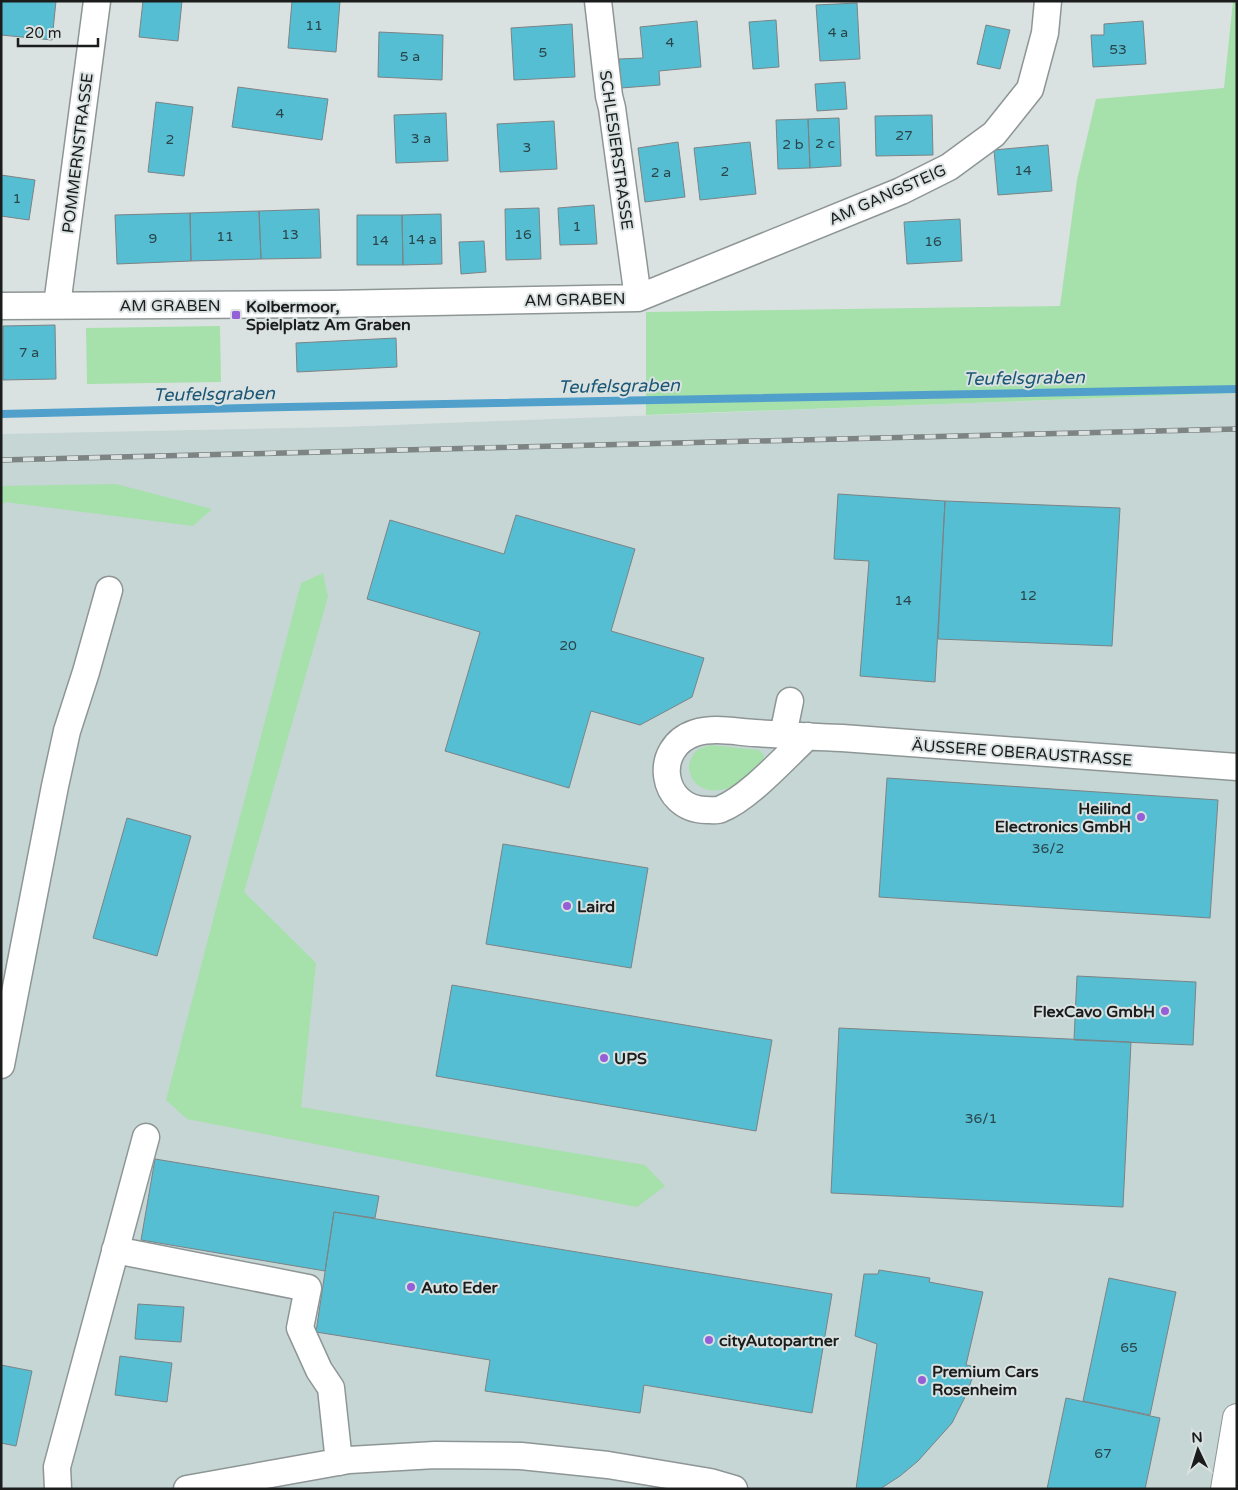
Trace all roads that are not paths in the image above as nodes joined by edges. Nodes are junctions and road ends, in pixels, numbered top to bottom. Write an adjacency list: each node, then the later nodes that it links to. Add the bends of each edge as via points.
1 (97, 1): 5 (street, POMMERNSTRASSE)
2 (598, 1): 4 (street, SCHLESIERSTRASSE)
3 (1048, 1): 4 (street, AM GANGSTEIG, via 1030,89 994,134 949,167 901,191)
4 (638, 298): 5 (street, AM GRABEN)
5 (57, 305): 6 (street, AM GRABEN)
6 (1, 306)
7 (109, 590): 11 (street, via 67,730)
8 (790, 701): 9 (street)
9 (796, 736): 9 (street, ÄUSSERE OBERAUSTRASSE, via 708,730 694,734 680,740 672,749 667,762 670,789 680,802 699,809 720,810 741,798); 10 (street, ÄUSSERE OBERAUSTRASSE)
10 (1237, 767)
11 (1, 1065)
12 (146, 1137): 13 (street)
13 (115, 1250): 15 (street, via 308,1288 300,1328 331,1388); 16 (street, via 57,1467)
14 (1237, 1418): 19 (highway)
15 (339, 1462): 17 (street); 18 (street, via 435,1455 521,1456 608,1465)
16 (58, 1489)
17 (187, 1489)
18 (734, 1489)
19 (1225, 1489)

